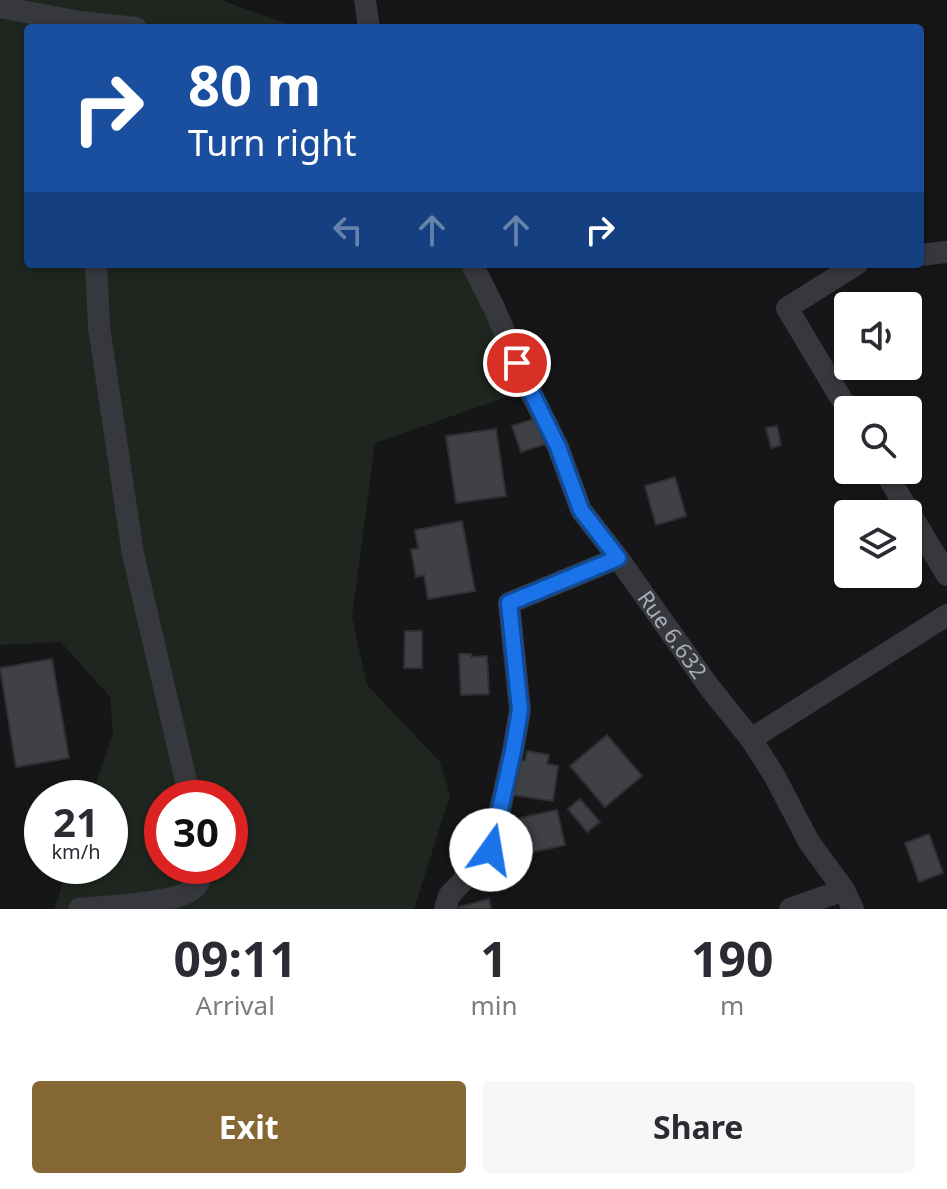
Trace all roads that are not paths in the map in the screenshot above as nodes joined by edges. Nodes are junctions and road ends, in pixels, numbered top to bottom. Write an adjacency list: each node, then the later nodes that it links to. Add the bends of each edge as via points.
1 (365, 0): 4 (street)
2 (14, 6): 3 (street)
3 (77, 24)
4 (368, 24)
5 (947, 252): 6 (street)
6 (924, 255)
7 (96, 268): 16 (street, via 99,327 133,554)
8 (474, 268): 12 (street, Rue 6.632, via 558,447 581,510)
9 (851, 268): 10 (street, via 787,308)
10 (840, 396)
11 (892, 484): 13 (street)
12 (618, 558): 15 (street, Rue 6.632); 20 (street, via 509,603 520,710 513,751 491,850 449,896)
13 (947, 575)
14 (947, 615): 15 (street)
15 (751, 739): 18 (street, Rue 6.632)
16 (186, 780)
17 (198, 884): 19 (street, via 178,898)
18 (848, 899): 21 (street)
19 (79, 909)
20 (445, 909)
21 (790, 909)

